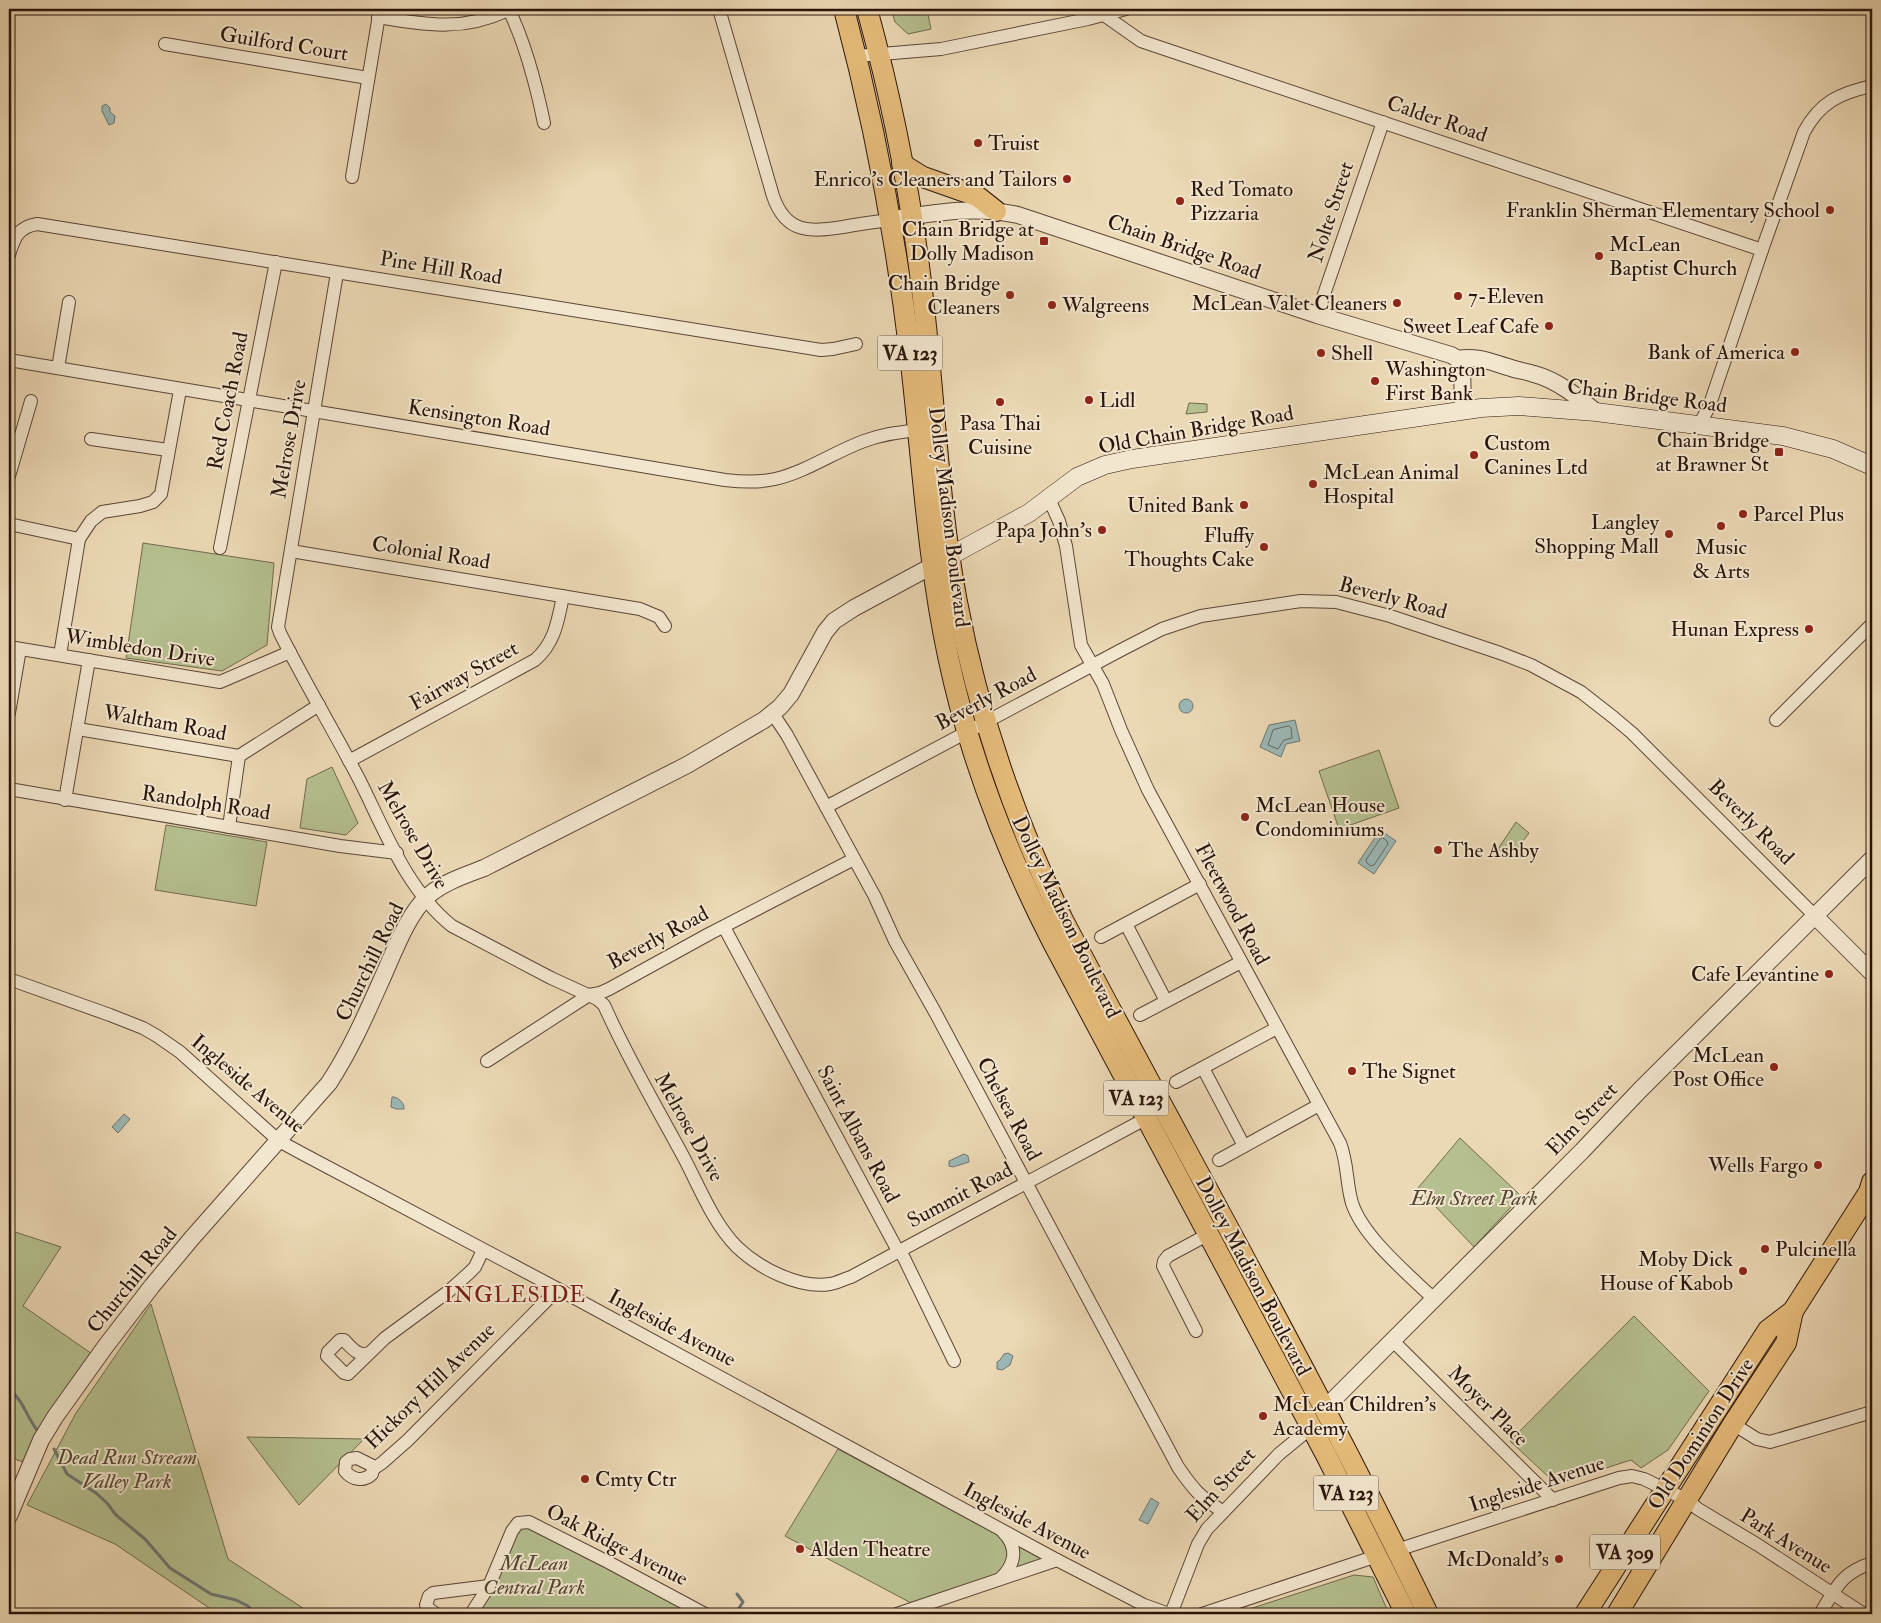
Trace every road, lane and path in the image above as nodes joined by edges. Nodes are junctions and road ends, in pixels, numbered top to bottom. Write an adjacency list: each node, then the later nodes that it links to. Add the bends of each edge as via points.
1 (509, 9): 6 (street, via 473,23 453,25 431,25); 14 (street, via 523,42)
2 (719, 9): 19 (street, via 773,196 782,214 808,230)
3 (844, 9): 10 (main road, Dolley Madison Boulevard / VA 123)
4 (867, 9): 9 (main road, Dolley Madison Boulevard / VA 123)
5 (1126, 9): 7 (street)
6 (379, 13): 11 (street)
7 (1104, 15): 9 (street, via 941,49); 13 (street, Calder Road, via 1141,41)
8 (165, 44): 11 (street, Guilford Court)
9 (879, 55): 10 (street); 15 (main road, Dolley Madison Boulevard / VA 123)
10 (857, 56): 19 (main road, Dolley Madison Boulevard / VA 123)
11 (368, 78): 16 (street)
12 (1872, 86): 20 (street, via 1832,99 1811,119)
13 (1383, 122): 20 (street, Calder Road); 25 (street, Nolte Street)
14 (544, 123)
15 (902, 164): 17 (main road, via 927,179 977,196); 18 (main road, Dolley Madison Boulevard / VA 123)
16 (352, 176)
17 (996, 211): 18 (street, Chain Bridge Road, via 953,210); 25 (street, Chain Bridge Road, via 1030,218)
18 (912, 216): 19 (street, Chain Bridge Road); 37 (main road, Dolley Madison Boulevard / VA 123, via 924,302)
19 (890, 220): 37 (main road, Dolley Madison Boulevard / VA 123, via 909,344)
20 (1762, 250): 36 (street, via 1709,407)
21 (9, 255): 22 (street, Pine Hill Road, via 21,229 37,224)
22 (276, 262): 23 (street, Pine Hill Road); 31 (street, Red Coach Road)
23 (337, 273): 26 (street, Pine Hill Road, via 821,350); 34 (street, Melrose Drive)
24 (70, 302): 29 (street)
25 (1317, 315): 27 (street, Chain Bridge Road)
26 (856, 344)
27 (1458, 359): 33 (street, via 1462,366); 35 (street, Chain Bridge Road, via 1480,358 1530,373 1561,386)
28 (9, 360): 29 (street, Kensington Road)
29 (58, 368): 30 (street, Kensington Road)
30 (180, 390): 31 (street, Kensington Road); 39 (street)
31 (250, 400): 34 (street, Kensington Road); 45 (street, Red Coach Road)
32 (31, 401): 41 (street)
33 (1463, 410): 35 (main road, Chain Bridge Road, via 1512,406); 42 (main road, Old Chain Bridge Road, via 1114,463 1078,477)
34 (314, 411): 37 (street, Kensington Road, via 743,482 792,474 864,441 888,434); 46 (street, Melrose Drive)
35 (1596, 412): 36 (main road, Chain Bridge Road)
36 (1699, 425): 40 (main road, Chain Bridge Road, via 1806,442 1841,452)
37 (927, 430): 47 (main road, Dolley Madison Boulevard / VA 123); 48 (main road, Dolley Madison Boulevard / VA 123)
38 (90, 439): 39 (street)
39 (168, 450): 44 (street, via 161,494 153,502 140,506 102,512)
40 (1872, 466)
41 (9, 476)
42 (1049, 499): 47 (main road, Old Chain Bridge Road, via 1022,518); 56 (street, Fleetwood Road, via 1066,546 1081,645)
43 (9, 524): 44 (street)
44 (79, 539): 54 (street)
45 (220, 548)
46 (291, 551): 49 (street, Colonial Road); 53 (street, Melrose Drive, via 278,627)
47 (949, 556): 48 (main road, Old Chain Bridge Road); 61 (main road, Dolley Madison Boulevard / VA 123)
48 (932, 566): 59 (street, Churchill Road, via 834,621 796,686); 63 (main road, Dolley Madison Boulevard / VA 123, via 948,658)
49 (564, 596): 51 (street, Colonial Road, via 648,612); 65 (street, Fairway Street, via 556,629 535,660)
50 (1872, 624): 60 (street)
51 (665, 626)
52 (14, 648): 54 (street, Wimbledon Drive); 58 (street)
53 (290, 652): 55 (street, Wimbledon Drive, via 220,682); 57 (street, Melrose Drive)
54 (60, 655): 55 (street, Wimbledon Drive)
55 (90, 660): 62 (street)
56 (1092, 665): 61 (street, Beverly Road); 73 (street, Fleetwood Road, via 1148,790); 75 (street, Beverly Road, via 1183,621 1210,614 1309,601 1363,608 1495,651 1561,680 1613,717)
57 (319, 705): 64 (street, Waltham Road); 65 (street, Melrose Drive)
58 (9, 713)
59 (772, 714): 68 (street, Chelsea Road); 74 (street, Churchill Road, via 687,765 438,889)
60 (1776, 720)
61 (985, 722): 63 (street, Beverly Road); 107 (main road, Dolley Madison Boulevard / VA 123, via 1012,805 1062,918)
62 (78, 729): 64 (street, Waltham Road); 67 (street)
63 (968, 732): 68 (street, Beverly Road); 90 (main road, Dolley Madison Boulevard / VA 123, via 994,812 1026,887)
64 (239, 756): 69 (street)
65 (349, 762): 70 (street, Melrose Drive)
66 (9, 789): 67 (street, Randolph Road)
67 (65, 800): 69 (street, Randolph Road)
68 (826, 807): 71 (street, Chelsea Road)
69 (229, 827): 70 (street, Randolph Road)
70 (397, 853): 74 (street, Melrose Drive)
71 (854, 859): 77 (street, Beverly Road); 94 (street, Chelsea Road)
72 (1872, 859): 75 (street, Elm Street)
73 (1200, 884): 76 (street); 79 (street, Fleetwood Road)
74 (425, 900): 82 (street, Melrose Drive, via 452,926); 91 (street, Churchill Road, via 401,935 345,1058 329,1083)
75 (1815, 916): 80 (street, Beverly Road); 101 (street, Elm Street)
76 (1126, 924): 78 (street); 83 (street)
77 (724, 927): 82 (street, Beverly Road, via 609,989); 98 (street, Saint Albans Road)
78 (1101, 937)
79 (1241, 962): 83 (street); 85 (street, Fleetwood Road)
80 (1872, 973)
81 (9, 979): 91 (street, Ingleside Avenue, via 143,1028 187,1058)
82 (590, 995): 86 (street, Beverly Road); 99 (street, Melrose Drive, via 604,1005 629,1059 730,1239 761,1265)
83 (1166, 1001): 84 (street)
84 (1140, 1015)
85 (1277, 1028): 87 (street); 89 (street, Fleetwood Road)
86 (487, 1061)
87 (1203, 1068): 88 (street); 92 (street)
88 (1176, 1082)
89 (1319, 1106): 92 (street); 101 (street, Fleetwood Road, via 1342,1149 1350,1197 1366,1230)
90 (1147, 1118): 94 (street, Summit Road); 96 (main road, Dolley Madison Boulevard / VA 123)
91 (280, 1141): 97 (street, Ingleside Avenue); 116 (street, Churchill Road, via 152,1286 55,1417 41,1440)
92 (1244, 1146): 93 (street)
93 (1219, 1160)
94 (1025, 1183): 98 (street, Summit Road); 115 (street, Chelsea Road, via 1178,1467 1202,1498)
95 (1871, 1188): 102 (main road, Old Dominion Drive / VA 309)
96 (1209, 1234): 103 (street, via 1168,1256 1163,1266); 110 (main road, Dolley Madison Boulevard / VA 123)
97 (483, 1250): 100 (street, Ingleside Avenue); 105 (street, via 469,1273)
98 (898, 1251): 99 (street, Summit Road, via 851,1277); 106 (street, Saint Albans Road)
99 (816, 1285)
100 (558, 1288): 111 (street, Hickory Hill Avenue, via 408,1440); 117 (street, Ingleside Avenue)
101 (1434, 1300): 104 (street, Elm Street)
102 (1793, 1311): 109 (main road, Old Dominion Drive / VA 309, via 1786,1343); 112 (main road, Old Dominion Drive / VA 309, via 1768,1330)
103 (1196, 1331)
104 (1393, 1340): 107 (street, Elm Street); 113 (street, Moyer Place)
105 (369, 1353)
106 (954, 1360)
107 (1324, 1409): 119 (main road, Dolley Madison Boulevard / VA 123)
108 (1872, 1412): 109 (street, via 1770,1442 1753,1437)
109 (1733, 1424): 114 (main road, Old Dominion Drive / VA 309)
110 (1312, 1427): 115 (street, Elm Street, via 1278,1454); 118 (main road, Dolley Madison Boulevard / VA 123)
111 (373, 1469)
112 (1666, 1489): 113 (street, Ingleside Avenue, via 1628,1476); 114 (street, Ingleside Avenue); 135 (main road, Old Dominion Drive / VA 309)
113 (1553, 1500): 119 (street, Ingleside Avenue)
114 (1687, 1500): 126 (street, Park Avenue); 136 (main road, Old Dominion Drive / VA 309)
115 (1222, 1511): 131 (street, Elm Street, via 1198,1544)
116 (9, 1516)
117 (1002, 1530): 121 (street, Ingleside Avenue); 123 (street, via 1012,1544 1014,1558 1008,1572)
118 (1365, 1531): 119 (main road, via 1383,1547); 120 (main road, Dolley Madison Boulevard / VA 123)
119 (1397, 1550): 125 (main road, Dolley Madison Boulevard / VA 123)
120 (1377, 1556): 125 (main road, via 1390,1562); 132 (street); 133 (main road, Dolley Madison Boulevard / VA 123)
121 (1057, 1560): 123 (street); 131 (street, Ingleside Avenue, via 1144,1605)
122 (1872, 1563): 126 (street, via 1850,1572)
123 (999, 1580): 130 (street)
124 (489, 1586): 127 (street, via 433,1593 426,1605); 128 (street, Oak Ridge Avenue); 129 (street, Oak Ridge Avenue, via 512,1531 518,1523 529,1522)
125 (1417, 1593): 134 (main road, Dolley Madison Boulevard / VA 123)
126 (1833, 1594): 137 (street); 138 (street, Park Avenue)
127 (436, 1614)
128 (471, 1614)
129 (705, 1614)
130 (897, 1614)
131 (1170, 1614)
132 (1202, 1614)
133 (1406, 1614)
134 (1428, 1614)
135 (1585, 1614)
136 (1617, 1614)
137 (1820, 1614)
138 (1864, 1614)

